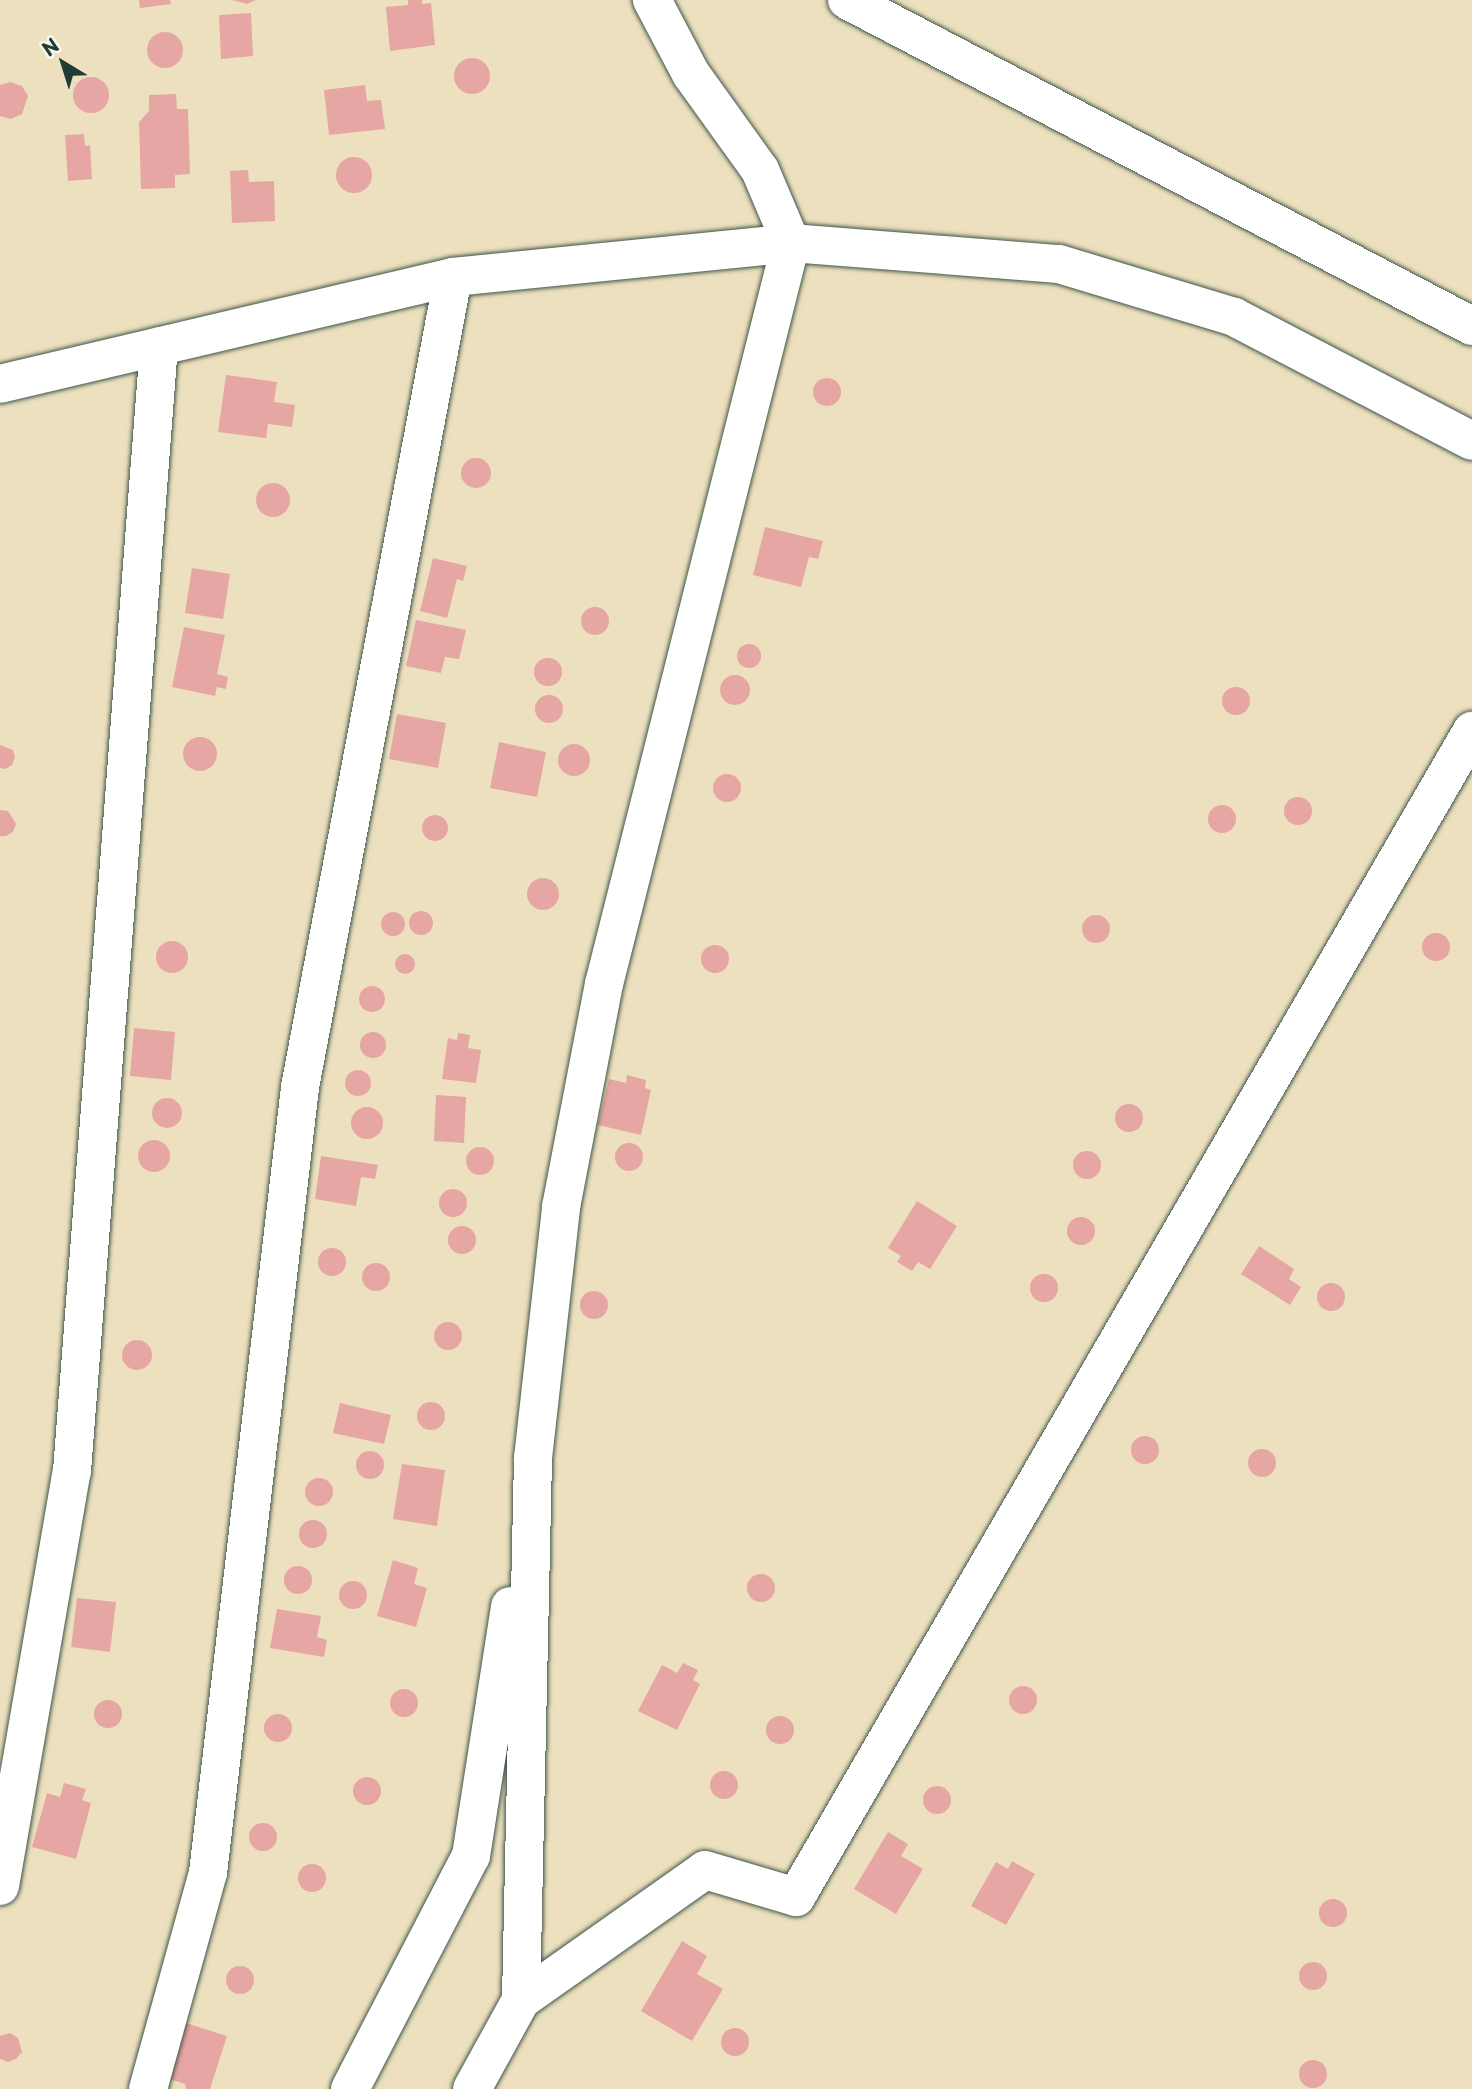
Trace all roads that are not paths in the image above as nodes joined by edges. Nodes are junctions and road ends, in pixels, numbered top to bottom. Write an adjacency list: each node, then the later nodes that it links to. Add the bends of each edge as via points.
1 (652, 0): 3 (street, via 691,74 760,170)
2 (847, 0): 5 (street)
3 (790, 243): 4 (street); 8 (street, via 1059,264 1234,317); 10 (street, via 604,984 561,1207)
4 (453, 277): 6 (street); 13 (street, via 300,1087 208,1873)
5 (1472, 326)
6 (159, 346): 7 (street); 11 (street, via 72,1471)
7 (0, 384)
8 (1472, 441)
9 (1472, 731): 12 (street, via 796,1897 705,1870)
10 (533, 1458): 12 (street); 14 (street, via 471,1856)
11 (0, 1886)
12 (521, 2000): 15 (street)
13 (148, 2089)
14 (350, 2089)
15 (472, 2089)

